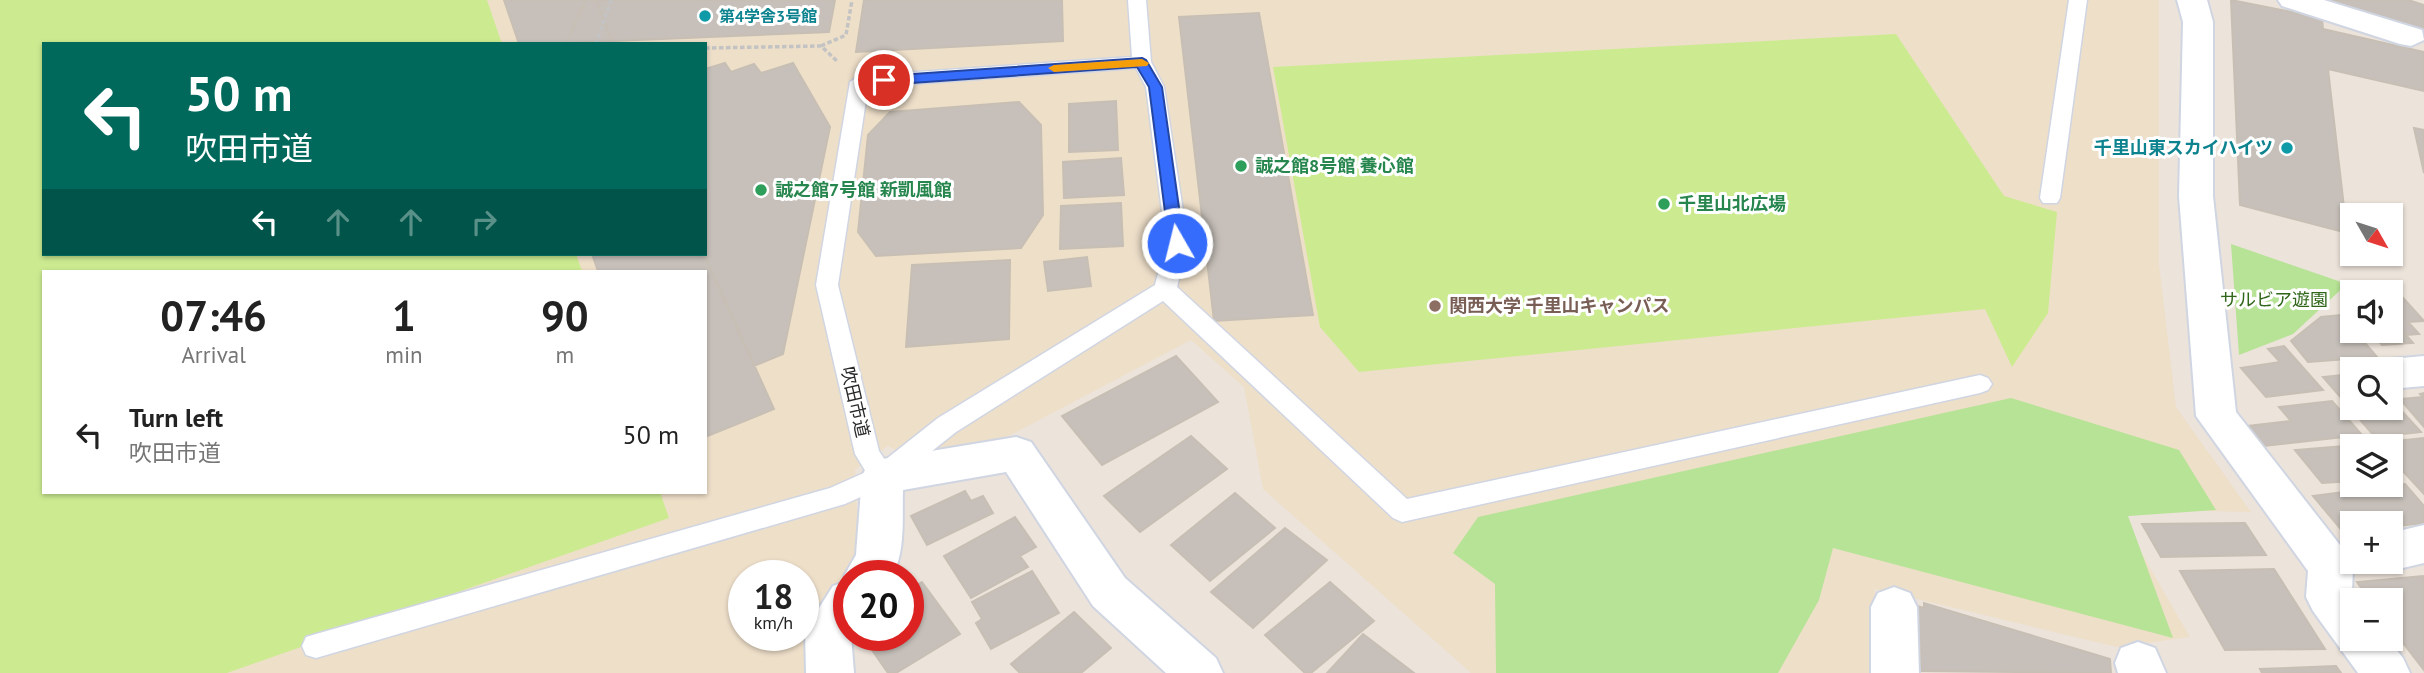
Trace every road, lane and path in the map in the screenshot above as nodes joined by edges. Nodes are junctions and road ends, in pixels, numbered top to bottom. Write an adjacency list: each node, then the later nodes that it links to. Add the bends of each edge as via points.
1 (611, 0): 8 (path)
2 (852, 0): 9 (path, via 846,35)
3 (1137, 0): 11 (lane)
4 (2078, 0): 13 (lane)
5 (2192, 0): 22 (street, via 2198,22 2196,196 2216,416)
6 (2293, 0): 7 (street)
7 (2411, 37)
8 (597, 42)
9 (821, 46): 10 (path); 12 (path)
10 (707, 48)
11 (1142, 62): 12 (lane); 14 (lane, via 1155,87 1177,243)
12 (859, 82): 18 (lane, 吹田市道, via 827,285 867,454)
13 (2050, 198)
14 (1165, 289): 17 (lane, via 1402,511); 18 (lane, via 947,425)
15 (2424, 371): 16 (street)
16 (2403, 373)
17 (1980, 384)
18 (883, 476): 21 (street); 27 (lane, via 836,497); 30 (street, via 1016,454 1109,592)
19 (2424, 544): 20 (street)
20 (2403, 549)
21 (877, 560)
22 (2340, 563)
23 (2340, 567): 25 (street, via 2329,597)
24 (1894, 607): 31 (street)
25 (2340, 612)
26 (833, 623): 29 (street, via 828,630)
27 (316, 646)
28 (2369, 651): 32 (street)
29 (830, 673)
30 (1199, 673)
31 (1895, 673)
32 (2386, 673)

